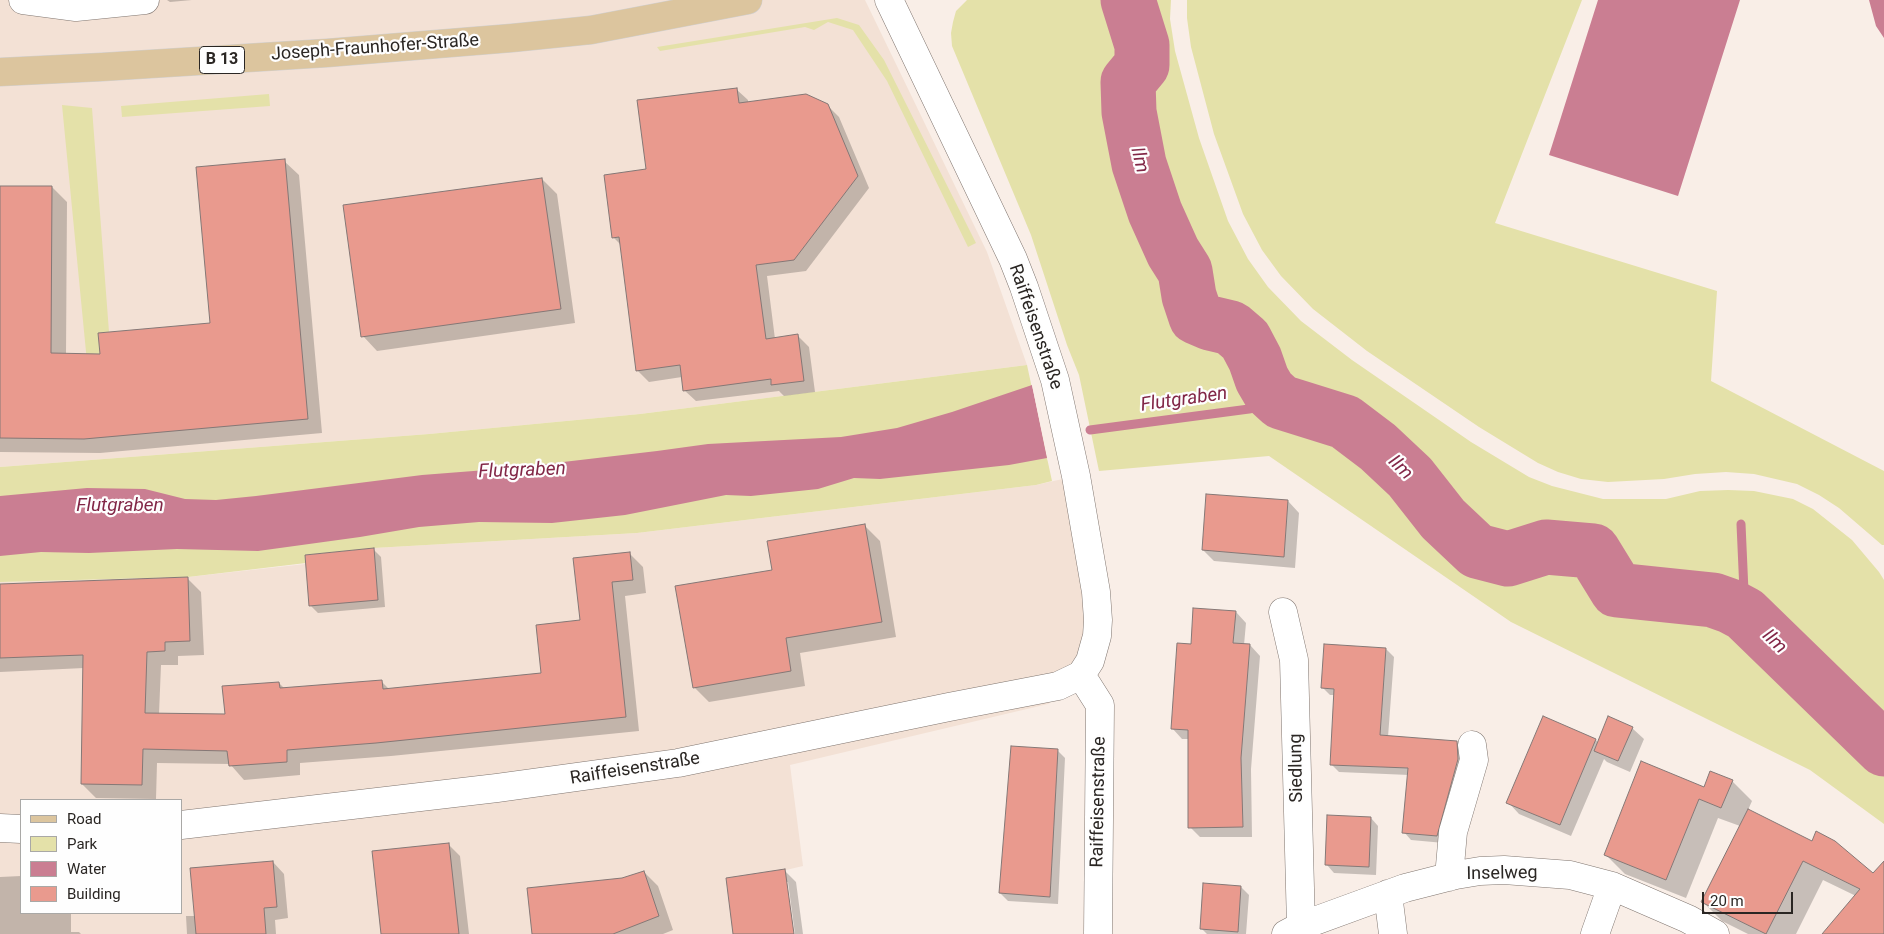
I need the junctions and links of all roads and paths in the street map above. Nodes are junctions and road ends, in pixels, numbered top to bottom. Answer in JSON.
{"nodes":[{"id":1,"x":23,"y":0,"type":"edge"},
{"id":2,"x":145,"y":0,"type":"edge"},
{"id":3,"x":748,"y":0,"type":"edge"},
{"id":4,"x":889,"y":0,"type":"edge"},
{"id":5,"x":0,"y":72,"type":"edge"},
{"id":6,"x":1283,"y":612,"type":"dead end"},
{"id":7,"x":1081,"y":675,"type":"junction"},
{"id":8,"x":1472,"y":744,"type":"dead end"},
{"id":9,"x":182,"y":825,"type":"edge"},
{"id":10,"x":0,"y":828,"type":"edge"},
{"id":11,"x":20,"y":829,"type":"edge"},
{"id":12,"x":1449,"y":877,"type":"junction"},
{"id":13,"x":1612,"y":886,"type":"junction"},
{"id":14,"x":1388,"y":894,"type":"junction"},
{"id":15,"x":1293,"y":930,"type":"edge"},
{"id":16,"x":1098,"y":934,"type":"edge"},
{"id":17,"x":1393,"y":934,"type":"edge"},
{"id":18,"x":1595,"y":934,"type":"edge"},
{"id":19,"x":1715,"y":934,"type":"edge"}],
"edges":[{"from":1,"to":2,"type":"street"},
{"from":3,"to":5,"type":"main road","name":"Joseph-Fraunhofer-Straße","number":"B 13"},
{"from":4,"to":7,"type":"street","name":"Raiffeisenstraße"},
{"from":6,"to":15,"type":"street","name":"Siedlung"},
{"from":7,"to":9,"type":"street","name":"Raiffeisenstraße"},
{"from":7,"to":16,"type":"street","name":"Raiffeisenstraße"},
{"from":8,"to":12,"type":"street"},
{"from":10,"to":11,"type":"street"},
{"from":12,"to":13,"type":"street","name":"Inselweg"},
{"from":12,"to":14,"type":"street","name":"Inselweg"},
{"from":13,"to":18,"type":"street"},
{"from":13,"to":19,"type":"street","name":"Inselweg"},
{"from":14,"to":15,"type":"street","name":"Inselweg"},
{"from":14,"to":17,"type":"street"}]}
